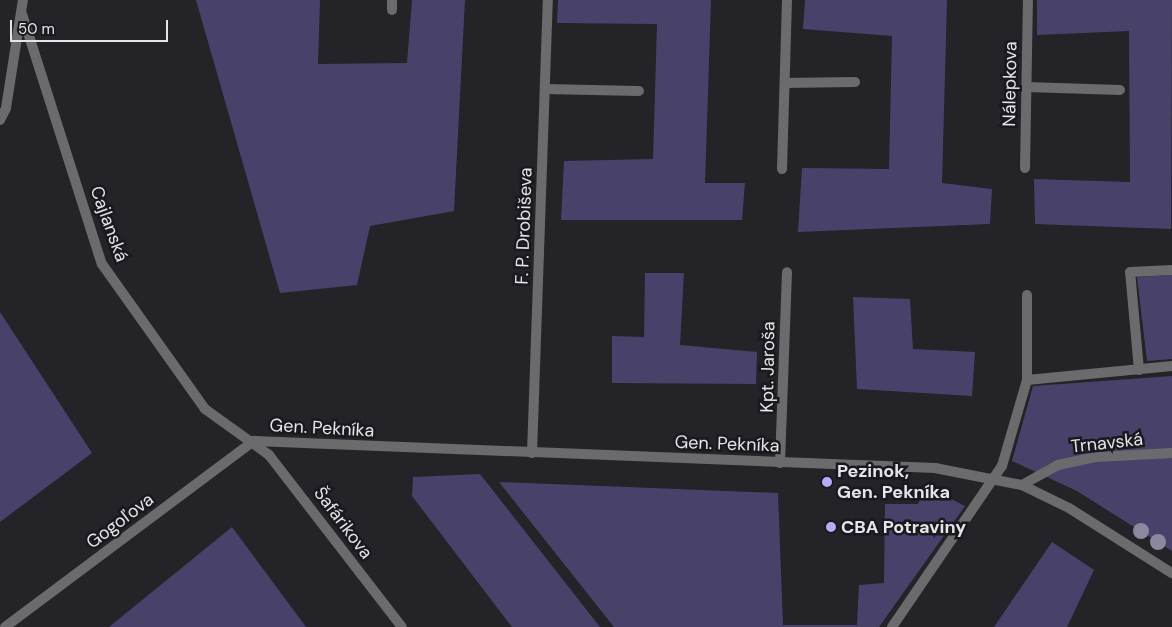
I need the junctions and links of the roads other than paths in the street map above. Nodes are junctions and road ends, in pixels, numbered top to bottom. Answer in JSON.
{"nodes":[{"id":1,"x":24,"y":0,"type":"edge"},
{"id":2,"x":548,"y":0,"type":"edge"},
{"id":3,"x":787,"y":0,"type":"edge"},
{"id":4,"x":1028,"y":0,"type":"edge"},
{"id":5,"x":22,"y":14,"type":"junction"},
{"id":6,"x":855,"y":82,"type":"dead end"},
{"id":7,"x":785,"y":83,"type":"junction"},
{"id":8,"x":1026,"y":87,"type":"junction"},
{"id":9,"x":545,"y":89,"type":"junction"},
{"id":10,"x":1120,"y":90,"type":"dead end"},
{"id":11,"x":639,"y":92,"type":"dead end"},
{"id":12,"x":0,"y":120,"type":"edge"},
{"id":13,"x":1025,"y":168,"type":"dead end"},
{"id":14,"x":782,"y":169,"type":"dead end"},
{"id":15,"x":1172,"y":270,"type":"edge"},
{"id":16,"x":787,"y":272,"type":"dead end"},
{"id":17,"x":1028,"y":296,"type":"dead end"},
{"id":18,"x":1172,"y":366,"type":"edge"},
{"id":19,"x":1139,"y":370,"type":"junction"},
{"id":20,"x":1026,"y":380,"type":"junction"},
{"id":21,"x":254,"y":441,"type":"junction"},
{"id":22,"x":532,"y":453,"type":"junction"},
{"id":23,"x":1172,"y":453,"type":"edge"},
{"id":24,"x":780,"y":463,"type":"junction"},
{"id":25,"x":997,"y":477,"type":"junction"},
{"id":26,"x":1022,"y":485,"type":"junction"},
{"id":27,"x":1172,"y":573,"type":"edge"},
{"id":28,"x":5,"y":627,"type":"edge"},
{"id":29,"x":402,"y":627,"type":"edge"},
{"id":30,"x":892,"y":627,"type":"edge"}],
"edges":[{"from":1,"to":5,"type":"street","name":"Cajlanská"},
{"from":2,"to":9,"type":"street","name":"F. P. Drobiševa"},
{"from":3,"to":7,"type":"street"},
{"from":4,"to":8,"type":"street","name":"Nálepkova"},
{"from":5,"to":12,"type":"street"},
{"from":5,"to":21,"type":"street","name":"Cajlanská"},
{"from":6,"to":7,"type":"street"},
{"from":7,"to":14,"type":"street"},
{"from":8,"to":10,"type":"street"},
{"from":8,"to":13,"type":"street","name":"Nálepkova"},
{"from":9,"to":11,"type":"street"},
{"from":9,"to":22,"type":"street","name":"F. P. Drobiševa"},
{"from":15,"to":19,"type":"street"},
{"from":16,"to":24,"type":"street","name":"Kpt. Jaroša"},
{"from":17,"to":20,"type":"street"},
{"from":18,"to":19,"type":"street"},
{"from":19,"to":20,"type":"street"},
{"from":20,"to":25,"type":"street"},
{"from":21,"to":22,"type":"street","name":"Gen. Pekníka"},
{"from":21,"to":28,"type":"street","name":"Gogoľova"},
{"from":21,"to":29,"type":"street","name":"Šafárikova"},
{"from":22,"to":24,"type":"street","name":"Gen. Pekníka"},
{"from":23,"to":26,"type":"street","name":"Trnavská"},
{"from":24,"to":25,"type":"street","name":"Gen. Pekníka"},
{"from":25,"to":26,"type":"street","name":"Gen. Pekníka"},
{"from":25,"to":30,"type":"street"},
{"from":26,"to":27,"type":"street","name":"Gen. Pekníka"}]}
